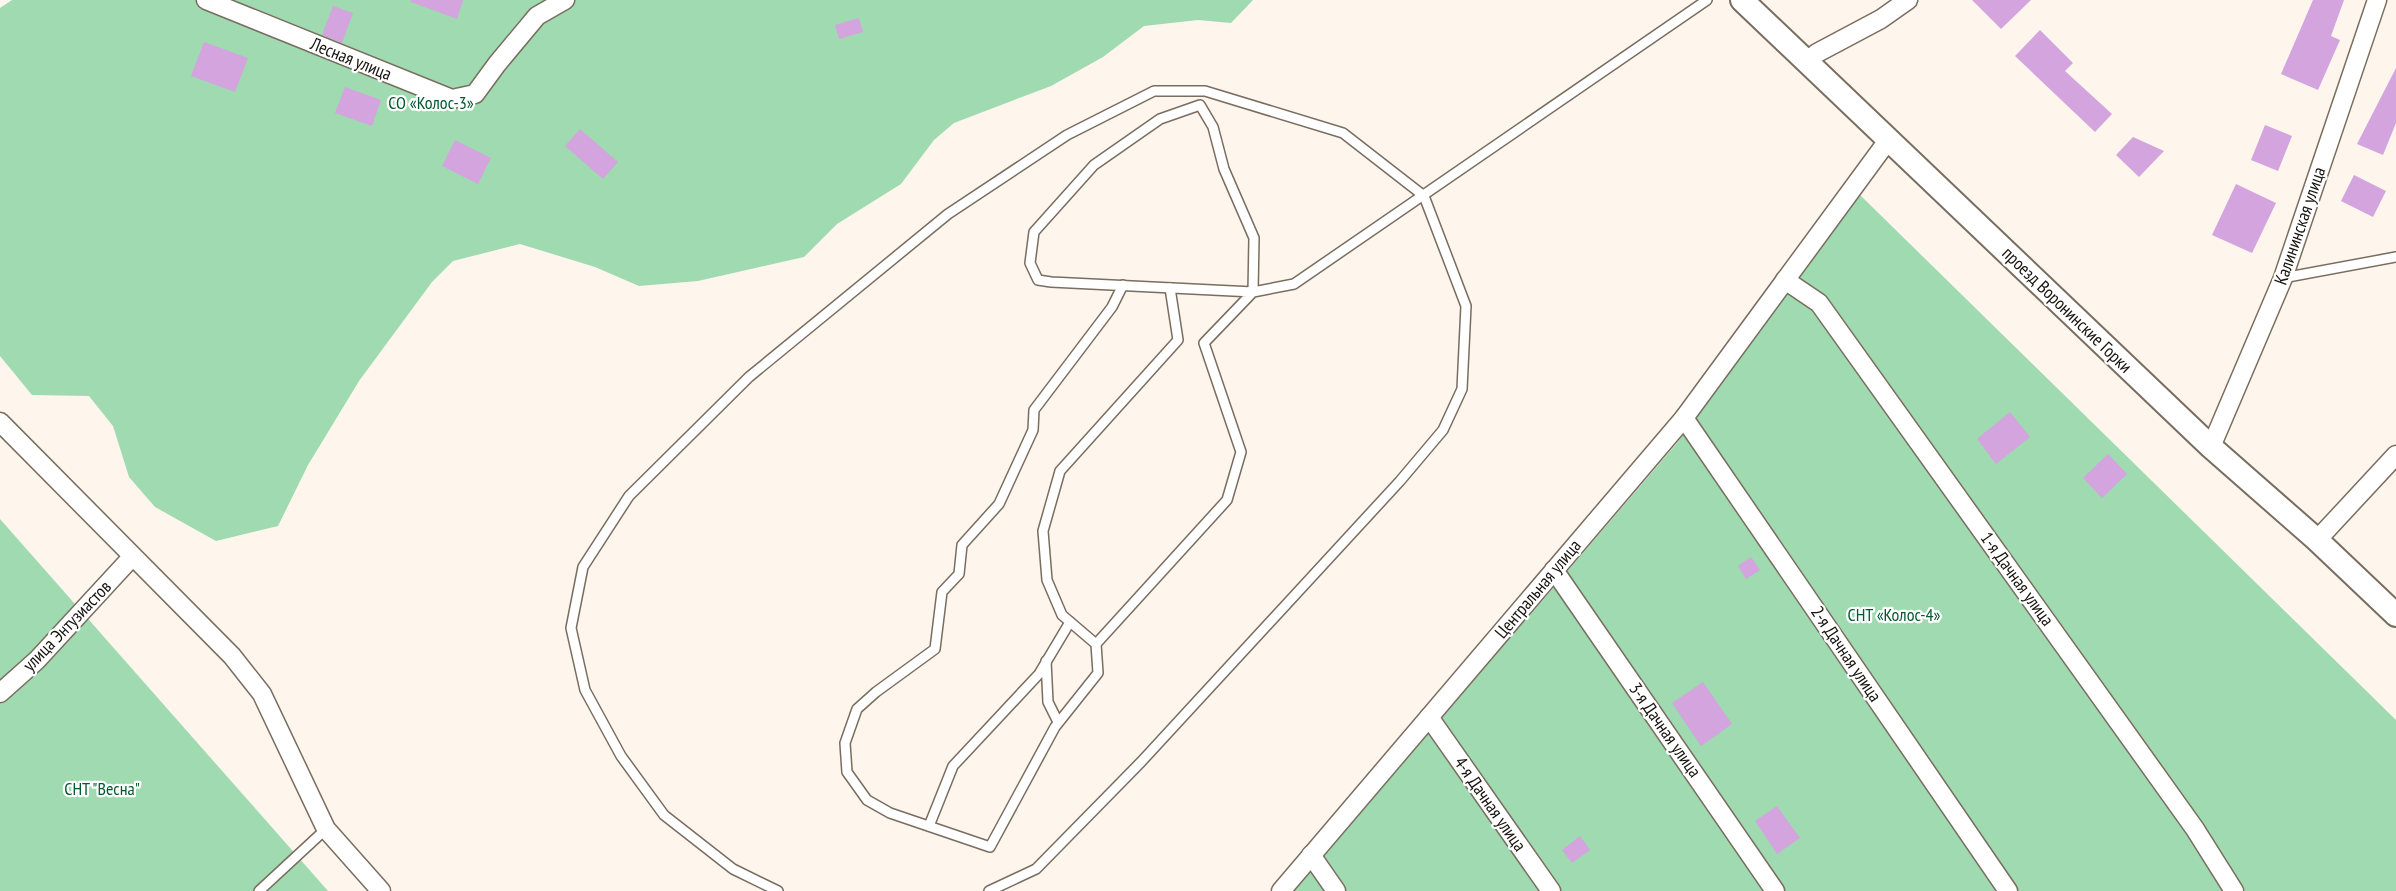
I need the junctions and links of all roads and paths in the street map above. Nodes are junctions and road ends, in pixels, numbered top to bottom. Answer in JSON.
{"nodes":[{"id":1,"x":206,"y":0,"type":"edge"},
{"id":2,"x":565,"y":0,"type":"edge"},
{"id":3,"x":1707,"y":0,"type":"edge"},
{"id":4,"x":1742,"y":0,"type":"edge"},
{"id":5,"x":1908,"y":0,"type":"edge"},
{"id":6,"x":2377,"y":0,"type":"edge"},
{"id":7,"x":1807,"y":61,"type":"junction"},
{"id":8,"x":1205,"y":91,"type":"junction"},
{"id":9,"x":1200,"y":105,"type":"junction"},
{"id":10,"x":1889,"y":139,"type":"junction"},
{"id":11,"x":1425,"y":196,"type":"junction"},
{"id":12,"x":2396,"y":257,"type":"edge"},
{"id":13,"x":2283,"y":278,"type":"junction"},
{"id":14,"x":1785,"y":280,"type":"junction"},
{"id":15,"x":1123,"y":285,"type":"junction"},
{"id":16,"x":1170,"y":288,"type":"junction"},
{"id":17,"x":1253,"y":292,"type":"junction"},
{"id":18,"x":1684,"y":418,"type":"junction"},
{"id":19,"x":0,"y":422,"type":"edge"},
{"id":20,"x":2211,"y":447,"type":"junction"},
{"id":21,"x":2396,"y":455,"type":"edge"},
{"id":22,"x":2317,"y":540,"type":"junction"},
{"id":23,"x":132,"y":557,"type":"junction"},
{"id":24,"x":1554,"y":570,"type":"junction"},
{"id":25,"x":2396,"y":615,"type":"edge"},
{"id":26,"x":1070,"y":622,"type":"junction"},
{"id":27,"x":1096,"y":644,"type":"junction"},
{"id":28,"x":1046,"y":661,"type":"junction"},
{"id":29,"x":0,"y":693,"type":"edge"},
{"id":30,"x":1429,"y":717,"type":"junction"},
{"id":31,"x":1058,"y":722,"type":"junction"},
{"id":32,"x":929,"y":826,"type":"junction"},
{"id":33,"x":326,"y":829,"type":"junction"},
{"id":34,"x":1311,"y":855,"type":"junction"},
{"id":35,"x":259,"y":891,"type":"edge"},
{"id":36,"x":381,"y":891,"type":"edge"},
{"id":37,"x":778,"y":891,"type":"edge"},
{"id":38,"x":989,"y":891,"type":"edge"},
{"id":39,"x":1281,"y":891,"type":"edge"},
{"id":40,"x":1336,"y":891,"type":"edge"},
{"id":41,"x":1551,"y":891,"type":"edge"},
{"id":42,"x":1775,"y":891,"type":"edge"},
{"id":43,"x":2008,"y":891,"type":"edge"},
{"id":44,"x":2234,"y":891,"type":"edge"}],
"edges":[{"from":1,"to":2,"type":"street","name":"Лесная улица"},
{"from":3,"to":11,"type":"lane"},
{"from":4,"to":7,"type":"street","name":"проезд Воронинские Горки"},
{"from":5,"to":7,"type":"street"},
{"from":6,"to":13,"type":"street","name":"Калининская улица"},
{"from":7,"to":10,"type":"street","name":"проезд Воронинские Горки"},
{"from":8,"to":9,"type":"lane"},
{"from":8,"to":11,"type":"lane"},
{"from":8,"to":37,"type":"lane"},
{"from":9,"to":15,"type":"lane"},
{"from":9,"to":17,"type":"lane"},
{"from":10,"to":14,"type":"street","name":"Центральная улица"},
{"from":10,"to":20,"type":"street","name":"проезд Воронинские Горки"},
{"from":11,"to":17,"type":"lane"},
{"from":11,"to":38,"type":"lane"},
{"from":12,"to":13,"type":"lane"},
{"from":13,"to":20,"type":"street","name":"Калининская улица"},
{"from":14,"to":18,"type":"street","name":"Центральная улица"},
{"from":14,"to":44,"type":"street","name":"1-я Дачная улица"},
{"from":15,"to":16,"type":"lane"},
{"from":15,"to":32,"type":"lane"},
{"from":16,"to":17,"type":"lane"},
{"from":16,"to":26,"type":"lane"},
{"from":17,"to":27,"type":"lane"},
{"from":18,"to":24,"type":"street","name":"Центральная улица"},
{"from":18,"to":43,"type":"street","name":"2-я Дачная улица"},
{"from":19,"to":23,"type":"street"},
{"from":20,"to":22,"type":"street","name":"проезд Воронинские Горки"},
{"from":21,"to":22,"type":"street"},
{"from":22,"to":25,"type":"street","name":"проезд Воронинские Горки"},
{"from":23,"to":29,"type":"street","name":"улица Энтузиастов"},
{"from":23,"to":33,"type":"street"},
{"from":24,"to":30,"type":"street","name":"Центральная улица"},
{"from":24,"to":42,"type":"street","name":"3-я Дачная улица"},
{"from":26,"to":27,"type":"lane"},
{"from":26,"to":28,"type":"lane"},
{"from":27,"to":31,"type":"lane"},
{"from":28,"to":31,"type":"lane"},
{"from":28,"to":32,"type":"lane"},
{"from":30,"to":34,"type":"street","name":"Центральная улица"},
{"from":30,"to":41,"type":"street","name":"4-я Дачная улица"},
{"from":31,"to":32,"type":"lane"},
{"from":33,"to":35,"type":"lane"},
{"from":33,"to":36,"type":"street"},
{"from":34,"to":39,"type":"street","name":"Центральная улица"},
{"from":34,"to":40,"type":"street"}]}
